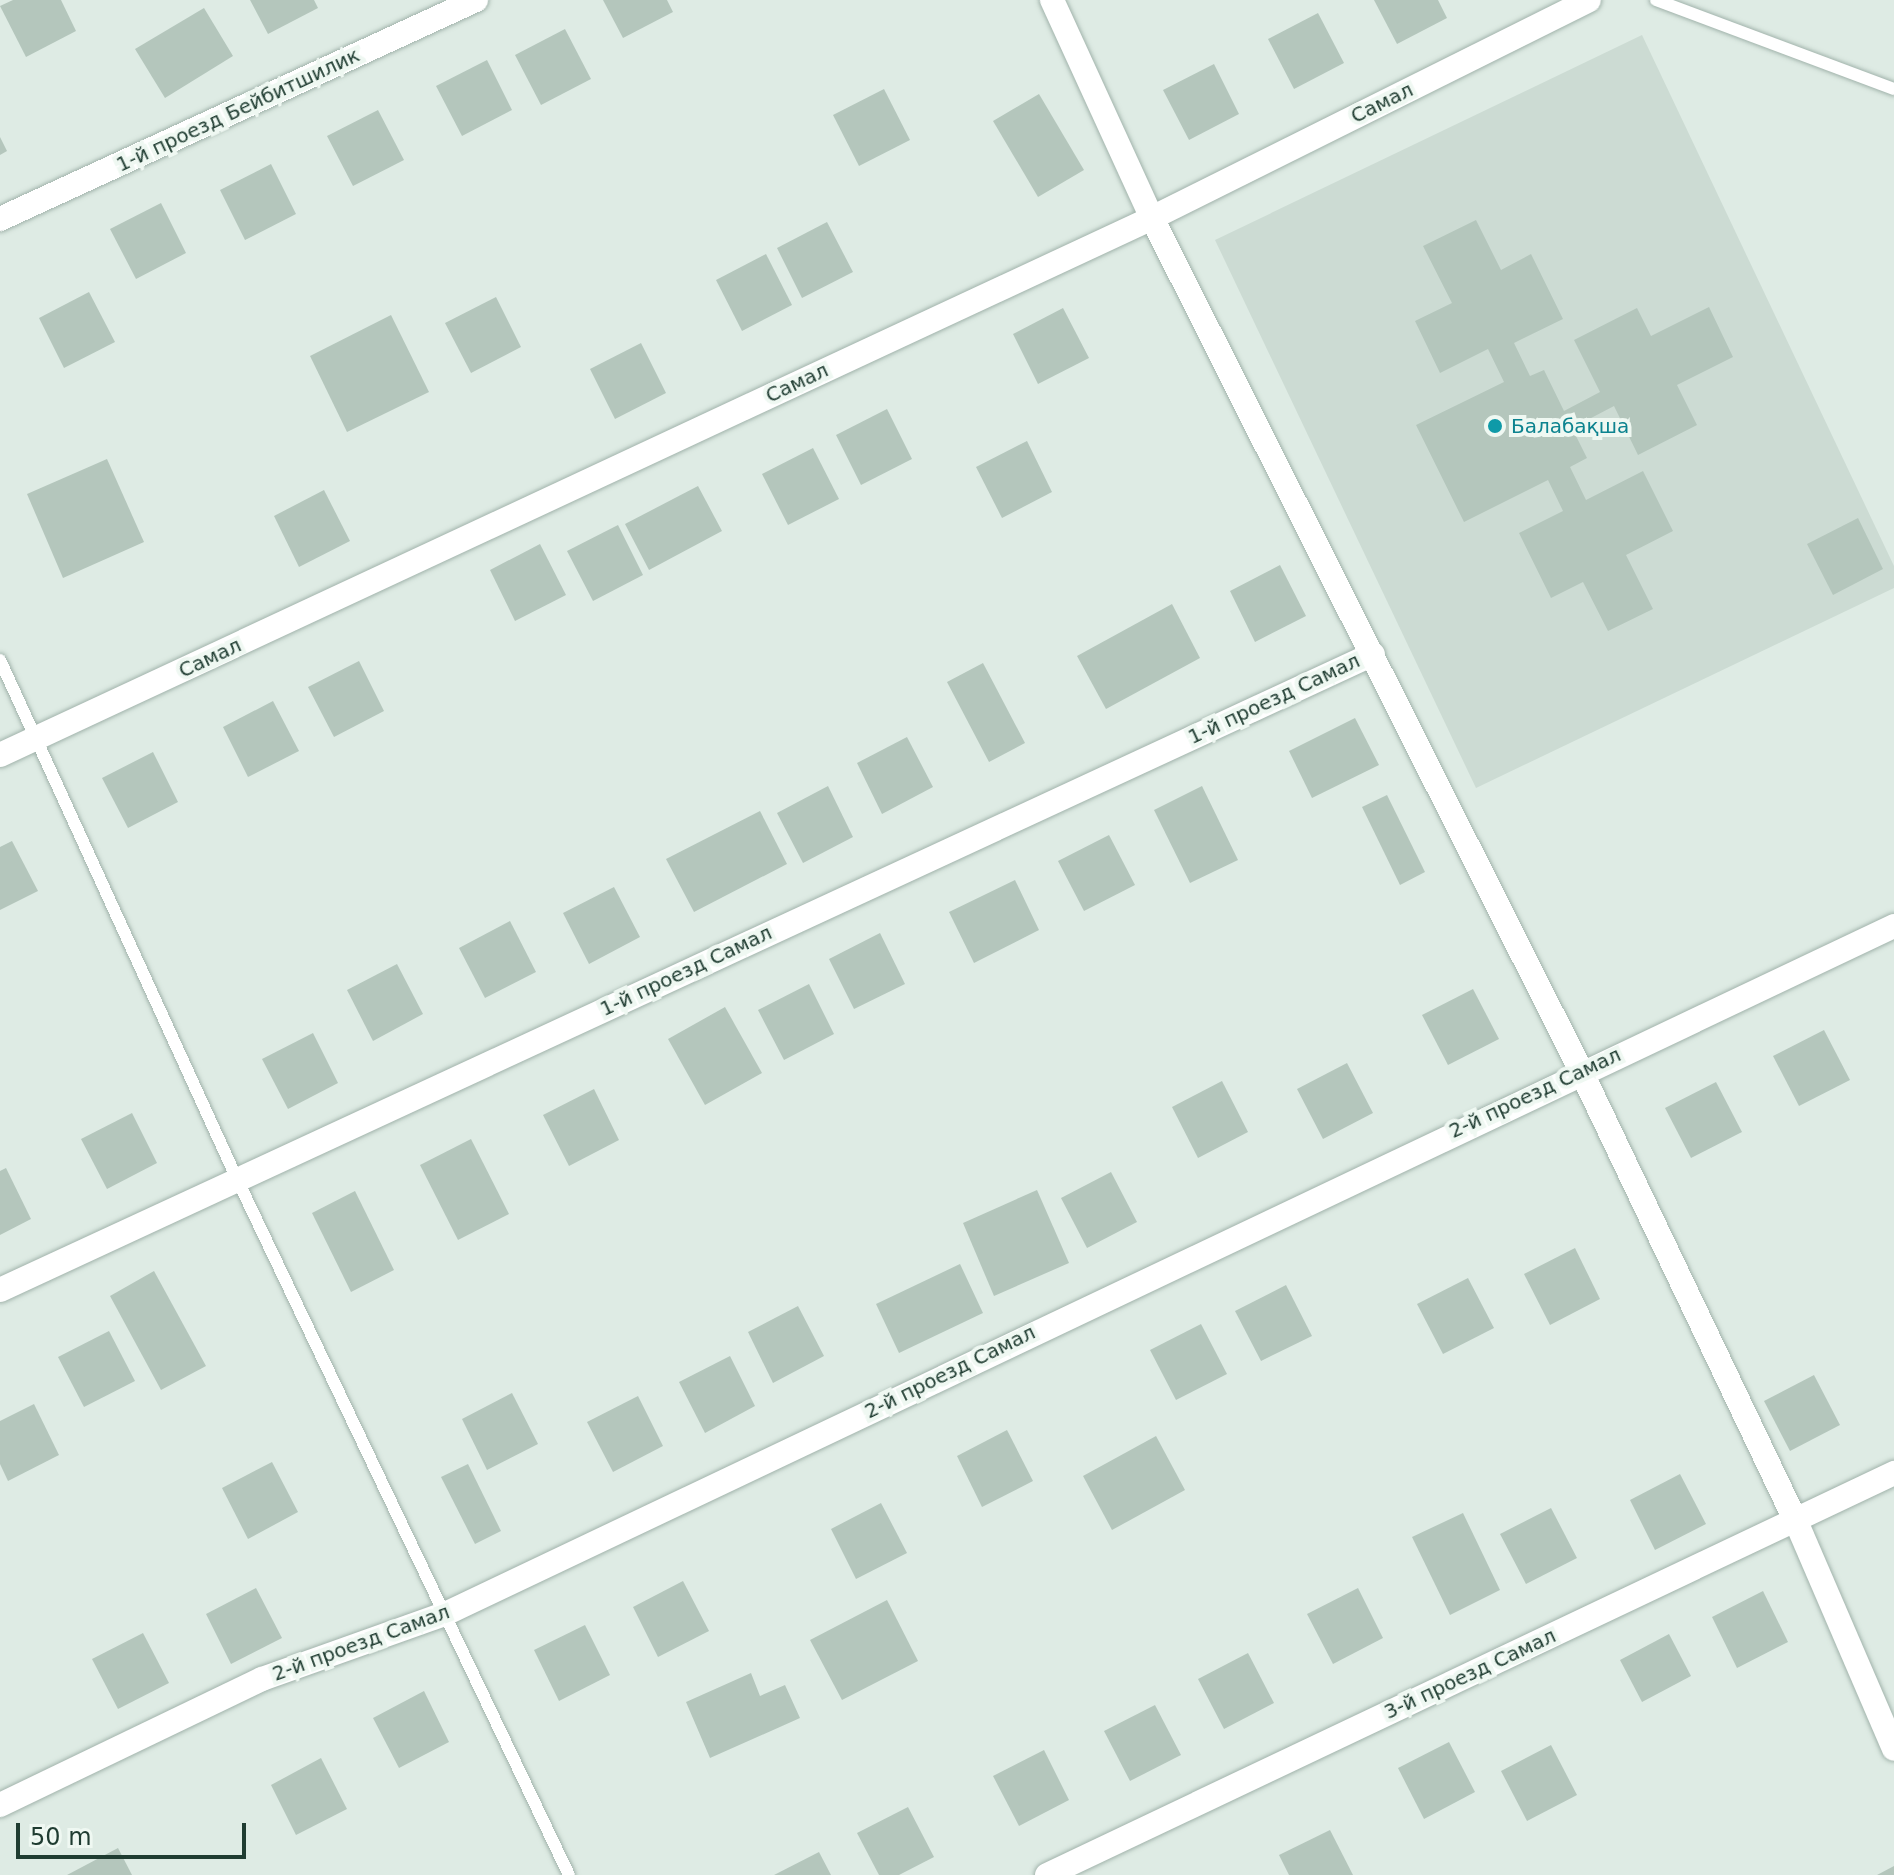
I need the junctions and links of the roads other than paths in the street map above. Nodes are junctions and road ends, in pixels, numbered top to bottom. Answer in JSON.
{"nodes":[{"id":1,"x":476,"y":0,"type":"edge"},
{"id":2,"x":1052,"y":0,"type":"edge"},
{"id":3,"x":1589,"y":0,"type":"edge"},
{"id":4,"x":1656,"y":0,"type":"edge"},
{"id":5,"x":1894,"y":89,"type":"edge"},
{"id":6,"x":1152,"y":218,"type":"junction"},
{"id":7,"x":0,"y":219,"type":"edge"},
{"id":8,"x":1373,"y":654,"type":"junction"},
{"id":9,"x":0,"y":660,"type":"edge"},
{"id":10,"x":38,"y":738,"type":"junction"},
{"id":11,"x":0,"y":755,"type":"edge"},
{"id":12,"x":1894,"y":926,"type":"edge"},
{"id":13,"x":1581,"y":1071,"type":"junction"},
{"id":14,"x":237,"y":1179,"type":"junction"},
{"id":15,"x":0,"y":1290,"type":"edge"},
{"id":16,"x":1894,"y":1473,"type":"edge"},
{"id":17,"x":1795,"y":1519,"type":"junction"},
{"id":18,"x":445,"y":1614,"type":"junction"},
{"id":19,"x":1894,"y":1749,"type":"edge"},
{"id":20,"x":0,"y":1805,"type":"edge"},
{"id":21,"x":569,"y":1875,"type":"edge"},
{"id":22,"x":1047,"y":1875,"type":"edge"}],
"edges":[{"from":1,"to":7,"type":"street","name":"1-й проезд Бейбитшилик"},
{"from":2,"to":6,"type":"street"},
{"from":3,"to":6,"type":"street","name":"Самал"},
{"from":4,"to":5,"type":"lane"},
{"from":6,"to":8,"type":"street"},
{"from":6,"to":10,"type":"street","name":"Самал"},
{"from":8,"to":13,"type":"street"},
{"from":8,"to":14,"type":"street","name":"1-й проезд Самал"},
{"from":9,"to":10,"type":"lane"},
{"from":10,"to":11,"type":"street","name":"Самал"},
{"from":10,"to":14,"type":"lane"},
{"from":12,"to":13,"type":"street","name":"2-й проезд Самал"},
{"from":13,"to":17,"type":"street"},
{"from":13,"to":18,"type":"street","name":"2-й проезд Самал"},
{"from":14,"to":15,"type":"street","name":"1-й проезд Самал"},
{"from":14,"to":18,"type":"lane"},
{"from":16,"to":17,"type":"street","name":"3-й проезд Самал"},
{"from":17,"to":19,"type":"street"},
{"from":17,"to":22,"type":"street","name":"3-й проезд Самал"},
{"from":18,"to":20,"type":"street","name":"2-й проезд Самал"},
{"from":18,"to":21,"type":"lane"}]}
